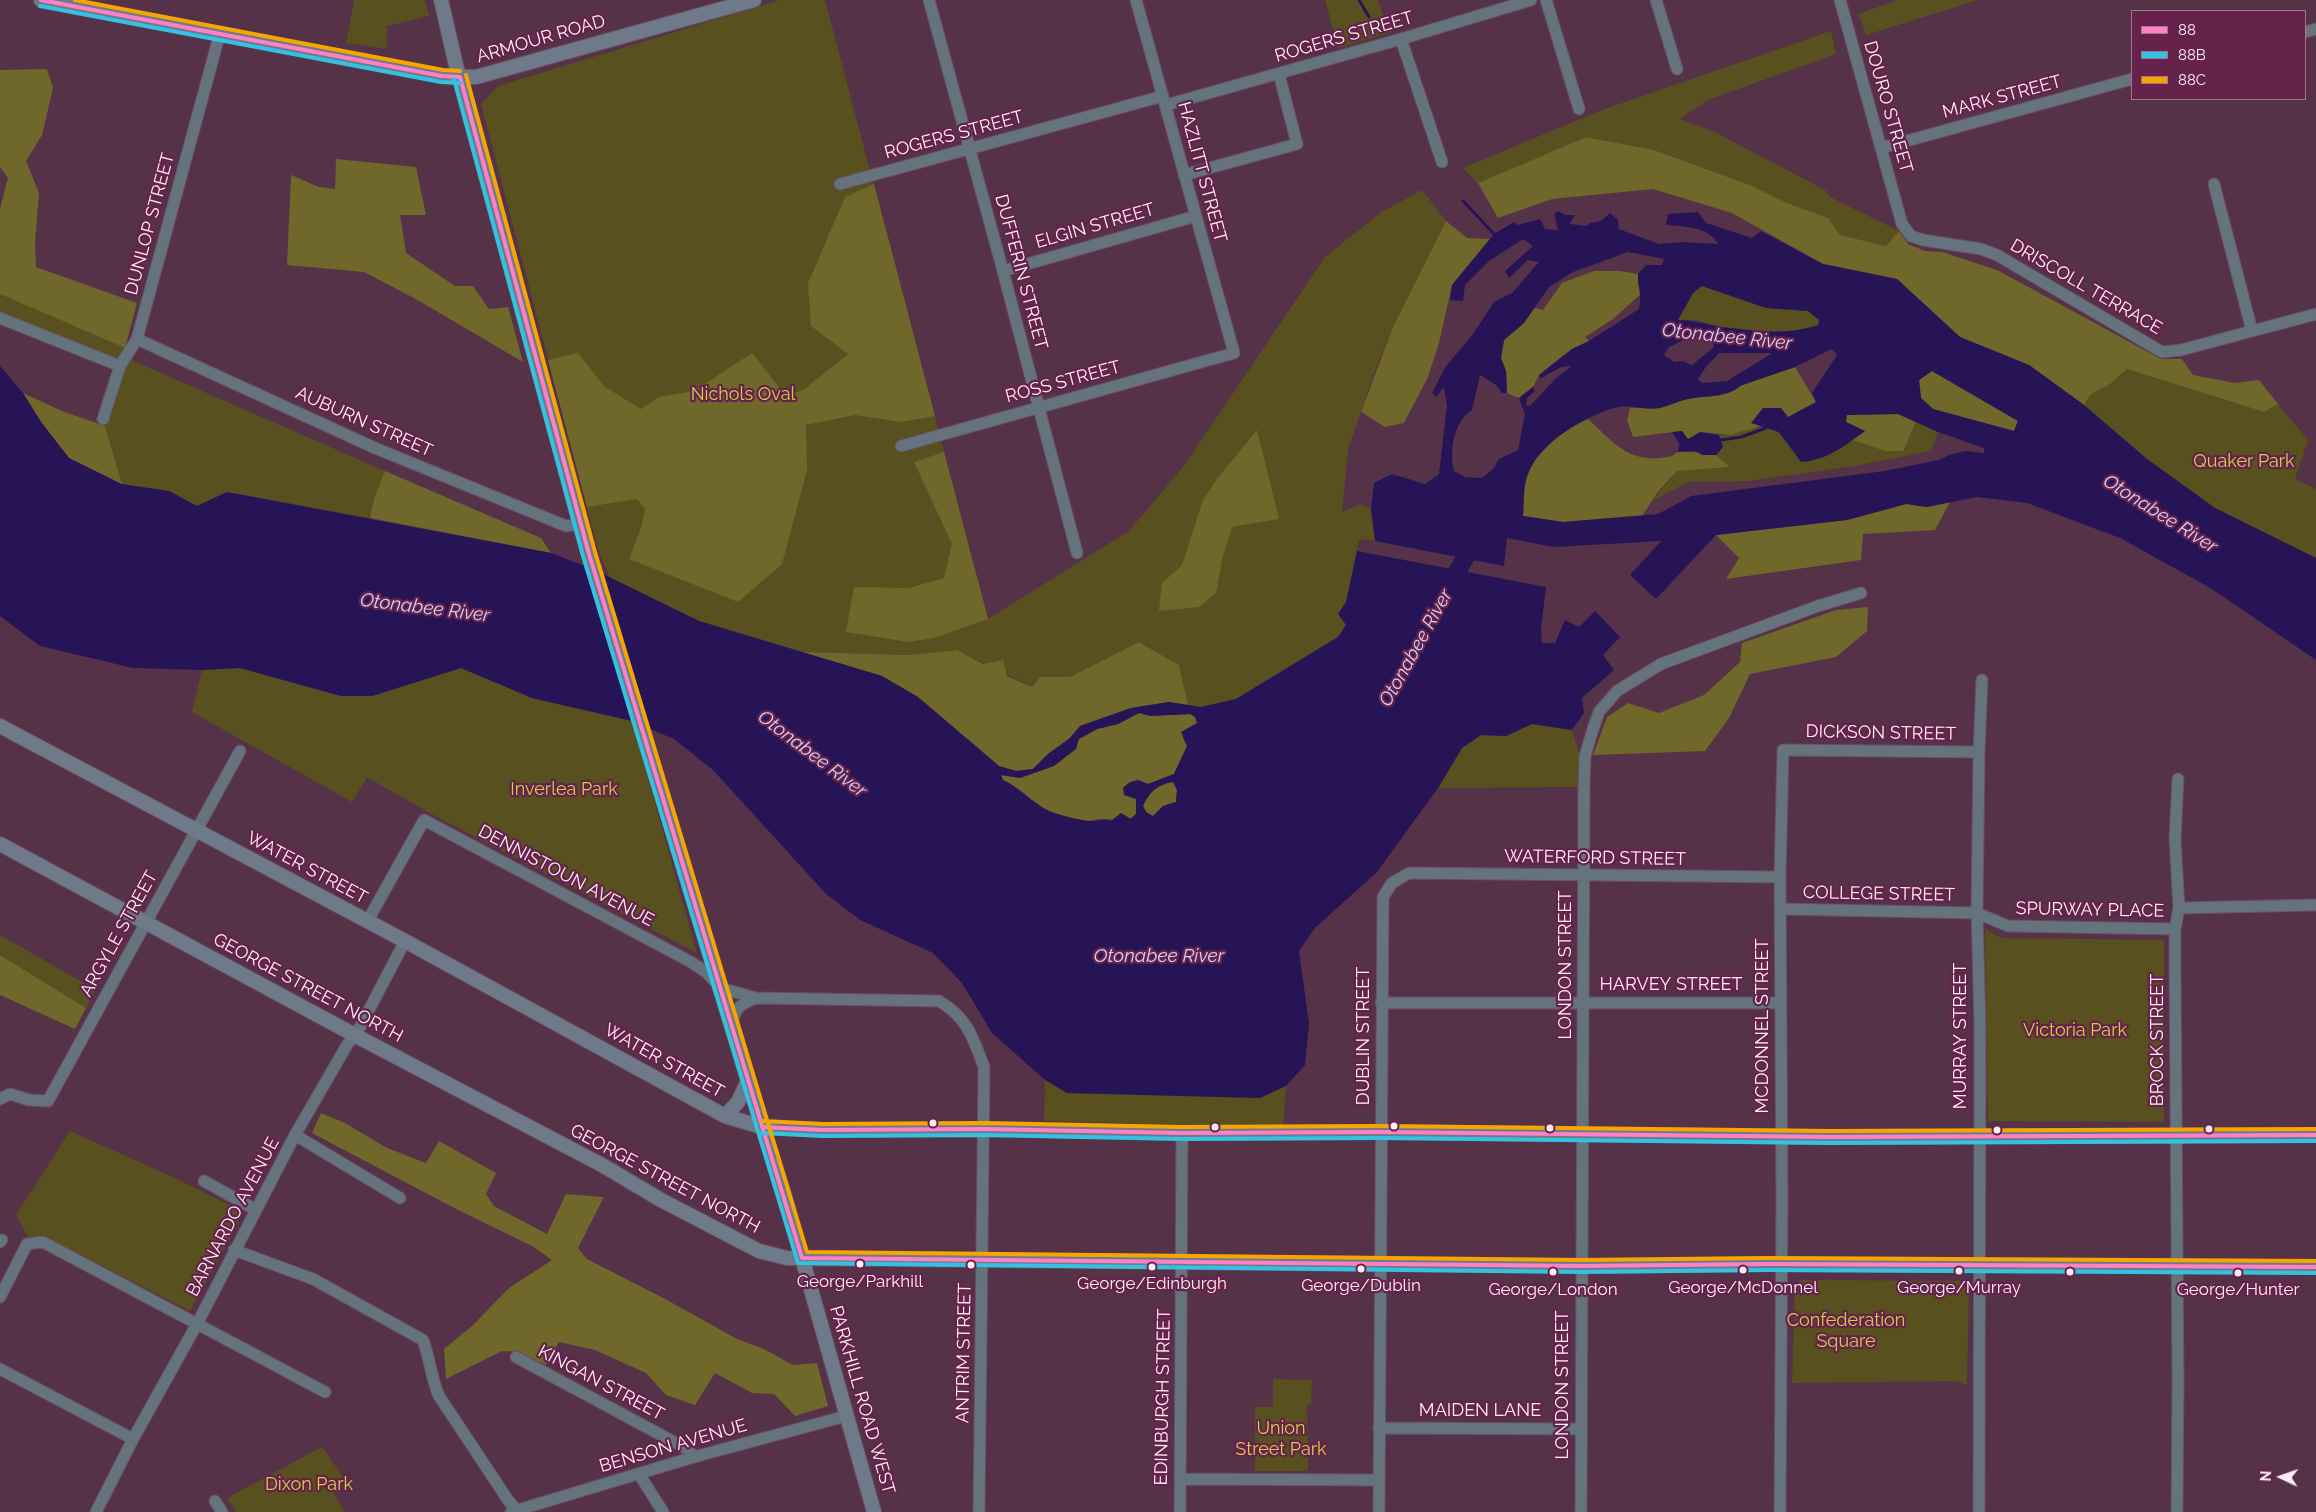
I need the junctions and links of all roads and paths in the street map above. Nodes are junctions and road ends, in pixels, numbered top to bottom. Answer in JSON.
{"nodes":[{"id":1,"x":41,"y":0,"type":"edge"},
{"id":2,"x":441,"y":0,"type":"edge"},
{"id":3,"x":929,"y":0,"type":"edge"},
{"id":4,"x":1136,"y":0,"type":"edge"},
{"id":5,"x":1531,"y":0,"type":"edge"},
{"id":6,"x":1546,"y":0,"type":"edge"},
{"id":7,"x":1656,"y":0,"type":"edge"},
{"id":8,"x":1840,"y":0,"type":"edge"},
{"id":9,"x":749,"y":1,"type":"edge"},
{"id":10,"x":220,"y":33,"type":"junction"},
{"id":11,"x":1401,"y":39,"type":"junction"},
{"id":12,"x":1677,"y":69,"type":"dead end"},
{"id":13,"x":1279,"y":74,"type":"junction"},
{"id":14,"x":460,"y":77,"type":"junction"},
{"id":15,"x":2131,"y":79,"type":"edge"},
{"id":16,"x":1164,"y":100,"type":"junction"},
{"id":17,"x":1579,"y":109,"type":"dead end"},
{"id":18,"x":1882,"y":148,"type":"junction"},
{"id":19,"x":970,"y":150,"type":"junction"},
{"id":20,"x":1442,"y":162,"type":"dead end"},
{"id":21,"x":1184,"y":174,"type":"junction"},
{"id":22,"x":840,"y":184,"type":"dead end"},
{"id":23,"x":2214,"y":184,"type":"dead end"},
{"id":24,"x":1196,"y":216,"type":"junction"},
{"id":25,"x":1902,"y":224,"type":"joint"},
{"id":26,"x":1003,"y":270,"type":"junction"},
{"id":27,"x":2316,"y":314,"type":"edge"},
{"id":28,"x":0,"y":318,"type":"edge"},
{"id":29,"x":2252,"y":330,"type":"junction"},
{"id":30,"x":137,"y":340,"type":"junction"},
{"id":31,"x":1234,"y":353,"type":"joint"},
{"id":32,"x":120,"y":366,"type":"junction"},
{"id":33,"x":1038,"y":406,"type":"junction"},
{"id":34,"x":102,"y":419,"type":"dead end"},
{"id":35,"x":901,"y":446,"type":"dead end"},
{"id":36,"x":580,"y":524,"type":"junction"},
{"id":37,"x":1077,"y":553,"type":"dead end"},
{"id":38,"x":1861,"y":593,"type":"dead end"},
{"id":39,"x":1982,"y":680,"type":"dead end"},
{"id":40,"x":0,"y":726,"type":"edge"},
{"id":41,"x":1783,"y":750,"type":"joint"},
{"id":42,"x":240,"y":751,"type":"dead end"},
{"id":43,"x":1979,"y":752,"type":"junction"},
{"id":44,"x":2178,"y":779,"type":"dead end"},
{"id":45,"x":196,"y":830,"type":"junction"},
{"id":46,"x":0,"y":844,"type":"edge"},
{"id":47,"x":1409,"y":873,"type":"joint"},
{"id":48,"x":1584,"y":876,"type":"junction"},
{"id":49,"x":1780,"y":877,"type":"junction"},
{"id":50,"x":2316,"y":905,"type":"edge"},
{"id":51,"x":2180,"y":908,"type":"junction"},
{"id":52,"x":1780,"y":910,"type":"junction"},
{"id":53,"x":1977,"y":913,"type":"junction"},
{"id":54,"x":145,"y":921,"type":"junction"},
{"id":55,"x":367,"y":922,"type":"junction"},
{"id":56,"x":2175,"y":929,"type":"junction"},
{"id":57,"x":405,"y":941,"type":"junction"},
{"id":58,"x":708,"y":946,"type":"junction"},
{"id":59,"x":691,"y":962,"type":"junction"},
{"id":60,"x":721,"y":988,"type":"junction"},
{"id":61,"x":756,"y":998,"type":"junction"},
{"id":62,"x":1584,"y":1002,"type":"junction"},
{"id":63,"x":1381,"y":1003,"type":"junction"},
{"id":64,"x":1780,"y":1003,"type":"junction"},
{"id":65,"x":732,"y":1025,"type":"junction"},
{"id":66,"x":355,"y":1035,"type":"junction"},
{"id":67,"x":748,"y":1081,"type":"junction"},
{"id":68,"x":3,"y":1093,"type":"edge"},
{"id":69,"x":724,"y":1116,"type":"junction"},
{"id":70,"x":762,"y":1127,"type":"junction"},
{"id":71,"x":984,"y":1130,"type":"junction"},
{"id":72,"x":1381,"y":1132,"type":"junction"},
{"id":73,"x":1182,"y":1133,"type":"junction"},
{"id":74,"x":1582,"y":1134,"type":"junction"},
{"id":75,"x":295,"y":1135,"type":"junction"},
{"id":76,"x":1781,"y":1135,"type":"junction"},
{"id":77,"x":2316,"y":1135,"type":"edge"},
{"id":78,"x":1980,"y":1136,"type":"junction"},
{"id":79,"x":2176,"y":1136,"type":"junction"},
{"id":80,"x":204,"y":1182,"type":"dead end"},
{"id":81,"x":400,"y":1198,"type":"dead end"},
{"id":82,"x":256,"y":1210,"type":"junction"},
{"id":83,"x":234,"y":1250,"type":"junction"},
{"id":84,"x":802,"y":1258,"type":"junction"},
{"id":85,"x":982,"y":1261,"type":"junction"},
{"id":86,"x":1182,"y":1262,"type":"junction"},
{"id":87,"x":1380,"y":1263,"type":"junction"},
{"id":88,"x":1781,"y":1264,"type":"junction"},
{"id":89,"x":1581,"y":1266,"type":"junction"},
{"id":90,"x":1979,"y":1266,"type":"junction"},
{"id":91,"x":2176,"y":1266,"type":"junction"},
{"id":92,"x":2316,"y":1266,"type":"edge"},
{"id":93,"x":0,"y":1297,"type":"edge"},
{"id":94,"x":197,"y":1324,"type":"junction"},
{"id":95,"x":516,"y":1357,"type":"dead end"},
{"id":96,"x":0,"y":1369,"type":"edge"},
{"id":97,"x":325,"y":1392,"type":"dead end"},
{"id":98,"x":846,"y":1416,"type":"junction"},
{"id":99,"x":1380,"y":1428,"type":"junction"},
{"id":100,"x":1581,"y":1429,"type":"junction"},
{"id":101,"x":133,"y":1439,"type":"junction"},
{"id":102,"x":694,"y":1457,"type":"junction"},
{"id":103,"x":639,"y":1474,"type":"junction"},
{"id":104,"x":1180,"y":1480,"type":"junction"},
{"id":105,"x":1379,"y":1480,"type":"junction"},
{"id":106,"x":215,"y":1500,"type":"dead end"},
{"id":107,"x":515,"y":1511,"type":"edge"},
{"id":108,"x":96,"y":1512,"type":"edge"},
{"id":109,"x":222,"y":1512,"type":"edge"},
{"id":110,"x":663,"y":1512,"type":"edge"},
{"id":111,"x":874,"y":1512,"type":"edge"},
{"id":112,"x":979,"y":1512,"type":"edge"},
{"id":113,"x":1180,"y":1512,"type":"edge"},
{"id":114,"x":1379,"y":1512,"type":"edge"},
{"id":115,"x":1581,"y":1512,"type":"edge"},
{"id":116,"x":1780,"y":1512,"type":"edge"},
{"id":117,"x":1979,"y":1512,"type":"edge"},
{"id":118,"x":2177,"y":1512,"type":"edge"}],
"edges":[{"from":1,"to":10,"type":"main road","name":"ARMOUR ROAD"},
{"from":2,"to":14,"type":"main road","name":"PARKHILL ROAD WEST"},
{"from":3,"to":19,"type":"street","name":"DUFFERIN STREET"},
{"from":4,"to":16,"type":"street","name":"HAZLITT STREET"},
{"from":5,"to":11,"type":"street","name":"ROGERS STREET"},
{"from":6,"to":17,"type":"street"},
{"from":7,"to":12,"type":"street"},
{"from":8,"to":18,"type":"street","name":"DOURO STREET"},
{"from":9,"to":14,"type":"main road","name":"ARMOUR ROAD"},
{"from":10,"to":14,"type":"main road","name":"ARMOUR ROAD"},
{"from":10,"to":30,"type":"street","name":"DUNLOP STREET"},
{"from":11,"to":13,"type":"street","name":"ROGERS STREET"},
{"from":11,"to":20,"type":"street"},
{"from":13,"to":16,"type":"street","name":"ROGERS STREET"},
{"from":13,"to":21,"type":"street"},
{"from":14,"to":36,"type":"main road","name":"PARKHILL ROAD WEST"},
{"from":15,"to":18,"type":"street","name":"MARK STREET"},
{"from":16,"to":19,"type":"street","name":"ROGERS STREET"},
{"from":16,"to":21,"type":"street","name":"HAZLITT STREET"},
{"from":18,"to":25,"type":"street","name":"DOURO STREET"},
{"from":19,"to":22,"type":"street","name":"ROGERS STREET"},
{"from":19,"to":26,"type":"street","name":"DUFFERIN STREET"},
{"from":21,"to":24,"type":"street","name":"HAZLITT STREET"},
{"from":23,"to":29,"type":"street"},
{"from":24,"to":26,"type":"street","name":"ELGIN STREET"},
{"from":24,"to":31,"type":"street","name":"HAZLITT STREET"},
{"from":25,"to":29,"type":"street","name":"DRISCOLL TERRACE"},
{"from":26,"to":33,"type":"street","name":"DUFFERIN STREET"},
{"from":27,"to":29,"type":"street","name":"DRISCOLL TERRACE"},
{"from":28,"to":32,"type":"street"},
{"from":30,"to":32,"type":"street","name":"DUNLOP STREET"},
{"from":30,"to":36,"type":"street","name":"AUBURN STREET"},
{"from":31,"to":33,"type":"street","name":"ROSS STREET"},
{"from":32,"to":34,"type":"street","name":"DUNLOP STREET"},
{"from":33,"to":35,"type":"street","name":"ROSS STREET"},
{"from":33,"to":37,"type":"street","name":"DUFFERIN STREET"},
{"from":36,"to":58,"type":"main road","name":"PARKHILL ROAD WEST"},
{"from":38,"to":48,"type":"street","name":"LONDON STREET"},
{"from":39,"to":43,"type":"street","name":"MURRAY STREET"},
{"from":40,"to":45,"type":"main road","name":"WATER STREET"},
{"from":41,"to":43,"type":"street","name":"DICKSON STREET"},
{"from":41,"to":49,"type":"street","name":"MCDONNEL STREET"},
{"from":42,"to":45,"type":"street","name":"ARGYLE STREET"},
{"from":43,"to":53,"type":"street","name":"MURRAY STREET"},
{"from":44,"to":51,"type":"street","name":"BROCK STREET"},
{"from":45,"to":54,"type":"street","name":"ARGYLE STREET"},
{"from":45,"to":55,"type":"main road","name":"WATER STREET"},
{"from":46,"to":54,"type":"main road","name":"GEORGE STREET NORTH"},
{"from":47,"to":48,"type":"street","name":"WATERFORD STREET"},
{"from":47,"to":63,"type":"street","name":"DUBLIN STREET"},
{"from":48,"to":49,"type":"street","name":"WATERFORD STREET"},
{"from":48,"to":62,"type":"street","name":"LONDON STREET"},
{"from":49,"to":52,"type":"street","name":"MCDONNEL STREET"},
{"from":50,"to":51,"type":"street"},
{"from":51,"to":56,"type":"street","name":"BROCK STREET"},
{"from":52,"to":53,"type":"street","name":"COLLEGE STREET"},
{"from":52,"to":64,"type":"street","name":"MCDONNEL STREET"},
{"from":53,"to":56,"type":"street","name":"SPURWAY PLACE"},
{"from":53,"to":78,"type":"street","name":"MURRAY STREET"},
{"from":54,"to":66,"type":"main road","name":"GEORGE STREET NORTH"},
{"from":54,"to":68,"type":"street","name":"ARGYLE STREET"},
{"from":55,"to":57,"type":"main road","name":"WATER STREET"},
{"from":55,"to":59,"type":"street","name":"DENNISTOUN AVENUE"},
{"from":56,"to":79,"type":"street","name":"BROCK STREET"},
{"from":57,"to":66,"type":"street","name":"BARNARDO AVENUE"},
{"from":57,"to":69,"type":"main road","name":"WATER STREET"},
{"from":58,"to":59,"type":"street"},
{"from":58,"to":60,"type":"main road","name":"PARKHILL ROAD WEST"},
{"from":59,"to":60,"type":"street","name":"DENNISTOUN AVENUE"},
{"from":60,"to":61,"type":"street"},
{"from":60,"to":65,"type":"main road","name":"PARKHILL ROAD WEST"},
{"from":61,"to":65,"type":"street"},
{"from":61,"to":71,"type":"street","name":"ANTRIM STREET"},
{"from":62,"to":63,"type":"street","name":"HARVEY STREET"},
{"from":62,"to":64,"type":"street","name":"HARVEY STREET"},
{"from":62,"to":74,"type":"street","name":"LONDON STREET"},
{"from":63,"to":72,"type":"street","name":"DUBLIN STREET"},
{"from":64,"to":76,"type":"street","name":"MCDONNEL STREET"},
{"from":65,"to":67,"type":"main road","name":"PARKHILL ROAD WEST"},
{"from":66,"to":75,"type":"street","name":"BARNARDO AVENUE"},
{"from":66,"to":84,"type":"main road","name":"GEORGE STREET NORTH"},
{"from":67,"to":69,"type":"main road"},
{"from":67,"to":70,"type":"main road","name":"PARKHILL ROAD WEST"},
{"from":69,"to":70,"type":"main road","name":"WATER STREET"},
{"from":70,"to":71,"type":"main road","name":"WATER STREET"},
{"from":70,"to":84,"type":"main road","name":"PARKHILL ROAD WEST"},
{"from":71,"to":73,"type":"main road","name":"WATER STREET"},
{"from":71,"to":85,"type":"street","name":"ANTRIM STREET"},
{"from":72,"to":73,"type":"main road","name":"WATER STREET"},
{"from":72,"to":74,"type":"main road","name":"WATER STREET"},
{"from":72,"to":87,"type":"street","name":"DUBLIN STREET"},
{"from":73,"to":86,"type":"street","name":"EDINBURGH STREET"},
{"from":74,"to":76,"type":"main road","name":"WATER STREET"},
{"from":74,"to":89,"type":"street","name":"LONDON STREET"},
{"from":75,"to":81,"type":"street"},
{"from":75,"to":82,"type":"street","name":"BARNARDO AVENUE"},
{"from":76,"to":78,"type":"main road","name":"WATER STREET"},
{"from":76,"to":88,"type":"street","name":"MCDONNEL STREET"},
{"from":77,"to":79,"type":"main road","name":"WATER STREET"},
{"from":78,"to":79,"type":"main road","name":"WATER STREET"},
{"from":78,"to":90,"type":"street","name":"MURRAY STREET"},
{"from":79,"to":91,"type":"street","name":"BROCK STREET"},
{"from":80,"to":82,"type":"street"},
{"from":82,"to":83,"type":"street","name":"BARNARDO AVENUE"},
{"from":83,"to":94,"type":"street","name":"BARNARDO AVENUE"},
{"from":83,"to":107,"type":"street"},
{"from":84,"to":85,"type":"main road","name":"GEORGE STREET NORTH"},
{"from":84,"to":98,"type":"main road","name":"PARKHILL ROAD WEST"},
{"from":85,"to":86,"type":"main road","name":"GEORGE STREET NORTH"},
{"from":85,"to":112,"type":"street","name":"ANTRIM STREET"},
{"from":86,"to":87,"type":"main road","name":"GEORGE STREET NORTH"},
{"from":86,"to":104,"type":"street","name":"EDINBURGH STREET"},
{"from":87,"to":89,"type":"main road","name":"GEORGE STREET NORTH"},
{"from":87,"to":99,"type":"street","name":"DUBLIN STREET"},
{"from":88,"to":89,"type":"main road","name":"GEORGE STREET NORTH"},
{"from":88,"to":90,"type":"main road","name":"GEORGE STREET NORTH"},
{"from":88,"to":116,"type":"street","name":"MCDONNEL STREET"},
{"from":89,"to":100,"type":"street","name":"LONDON STREET"},
{"from":90,"to":91,"type":"main road","name":"GEORGE STREET NORTH"},
{"from":90,"to":117,"type":"street","name":"MURRAY STREET"},
{"from":91,"to":92,"type":"main road","name":"GEORGE STREET NORTH"},
{"from":91,"to":118,"type":"street","name":"BROCK STREET"},
{"from":93,"to":94,"type":"street"},
{"from":94,"to":97,"type":"street"},
{"from":94,"to":101,"type":"street","name":"BARNARDO AVENUE"},
{"from":95,"to":102,"type":"street","name":"KINGAN STREET"},
{"from":96,"to":101,"type":"street"},
{"from":98,"to":102,"type":"street","name":"BENSON AVENUE"},
{"from":98,"to":111,"type":"main road","name":"PARKHILL ROAD WEST"},
{"from":99,"to":100,"type":"street","name":"MAIDEN LANE"},
{"from":99,"to":105,"type":"street","name":"DUBLIN STREET"},
{"from":100,"to":115,"type":"street","name":"LONDON STREET"},
{"from":101,"to":108,"type":"street","name":"BARNARDO AVENUE"},
{"from":102,"to":103,"type":"street","name":"BENSON AVENUE"},
{"from":103,"to":107,"type":"street","name":"BENSON AVENUE"},
{"from":103,"to":110,"type":"street"},
{"from":104,"to":105,"type":"street"},
{"from":104,"to":113,"type":"street","name":"EDINBURGH STREET"},
{"from":105,"to":114,"type":"street","name":"DUBLIN STREET"},
{"from":106,"to":109,"type":"street"}]}
